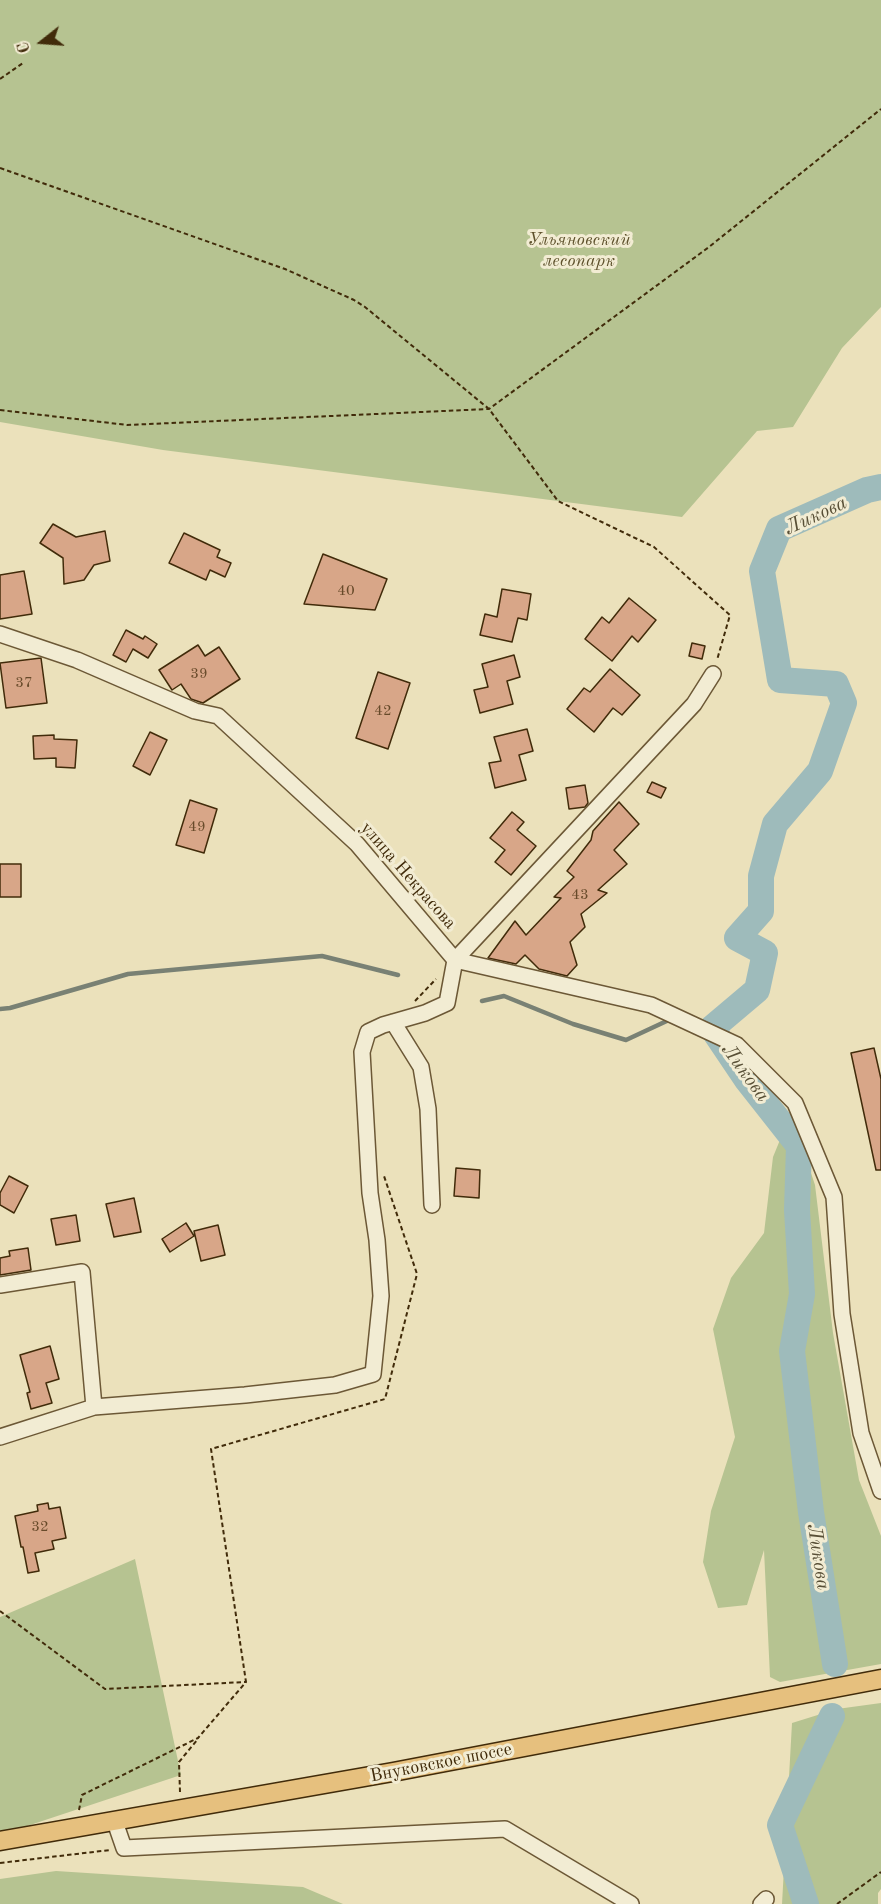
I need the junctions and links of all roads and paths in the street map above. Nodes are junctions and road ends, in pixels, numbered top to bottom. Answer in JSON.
{"nodes":[{"id":1,"x":23,"y":63,"type":"dead end"},
{"id":2,"x":0,"y":79,"type":"edge"},
{"id":3,"x":881,"y":109,"type":"edge"},
{"id":4,"x":0,"y":168,"type":"edge"},
{"id":5,"x":489,"y":409,"type":"junction"},
{"id":6,"x":0,"y":410,"type":"edge"},
{"id":7,"x":0,"y":634,"type":"edge"},
{"id":8,"x":713,"y":674,"type":"joint"},
{"id":9,"x":455,"y":960,"type":"junction"},
{"id":10,"x":393,"y":1022,"type":"junction"},
{"id":11,"x":384,"y":1174,"type":"dead end"},
{"id":12,"x":432,"y":1205,"type":"dead end"},
{"id":13,"x":0,"y":1285,"type":"edge"},
{"id":14,"x":94,"y":1407,"type":"junction"},
{"id":15,"x":0,"y":1437,"type":"edge"},
{"id":16,"x":881,"y":1491,"type":"edge"},
{"id":17,"x":0,"y":1611,"type":"edge"},
{"id":18,"x":881,"y":1679,"type":"edge"},
{"id":19,"x":246,"y":1682,"type":"junction"},
{"id":20,"x":198,"y":1738,"type":"junction"},
{"id":21,"x":181,"y":1810,"type":"junction"},
{"id":22,"x":115,"y":1822,"type":"junction"},
{"id":23,"x":75,"y":1828,"type":"junction"},
{"id":24,"x":0,"y":1841,"type":"edge"},
{"id":25,"x":124,"y":1848,"type":"junction"},
{"id":26,"x":0,"y":1863,"type":"edge"},
{"id":27,"x":881,"y":1872,"type":"edge"},
{"id":28,"x":630,"y":1904,"type":"edge"},
{"id":29,"x":837,"y":1904,"type":"edge"}],
"edges":[{"from":1,"to":2,"type":"path"},
{"from":3,"to":5,"type":"path"},
{"from":4,"to":5,"type":"path"},
{"from":5,"to":6,"type":"path"},
{"from":5,"to":8,"type":"path"},
{"from":7,"to":9,"type":"street","name":"улица Некрасова"},
{"from":8,"to":9,"type":"street","name":"улица Некрасова"},
{"from":9,"to":10,"type":"path"},
{"from":9,"to":10,"type":"street"},
{"from":9,"to":16,"type":"street"},
{"from":10,"to":12,"type":"street"},
{"from":10,"to":14,"type":"street"},
{"from":11,"to":19,"type":"path"},
{"from":13,"to":14,"type":"street"},
{"from":14,"to":15,"type":"street"},
{"from":17,"to":19,"type":"path"},
{"from":18,"to":21,"type":"main road","name":"Внуковское шоссе"},
{"from":19,"to":20,"type":"path"},
{"from":20,"to":21,"type":"path"},
{"from":20,"to":23,"type":"path"},
{"from":21,"to":22,"type":"main road","name":"Внуковское шоссе"},
{"from":22,"to":23,"type":"main road","name":"Внуковское шоссе"},
{"from":22,"to":25,"type":"street"},
{"from":23,"to":24,"type":"main road","name":"Внуковское шоссе"},
{"from":25,"to":26,"type":"path"},
{"from":25,"to":28,"type":"street"},
{"from":27,"to":29,"type":"path"}]}
